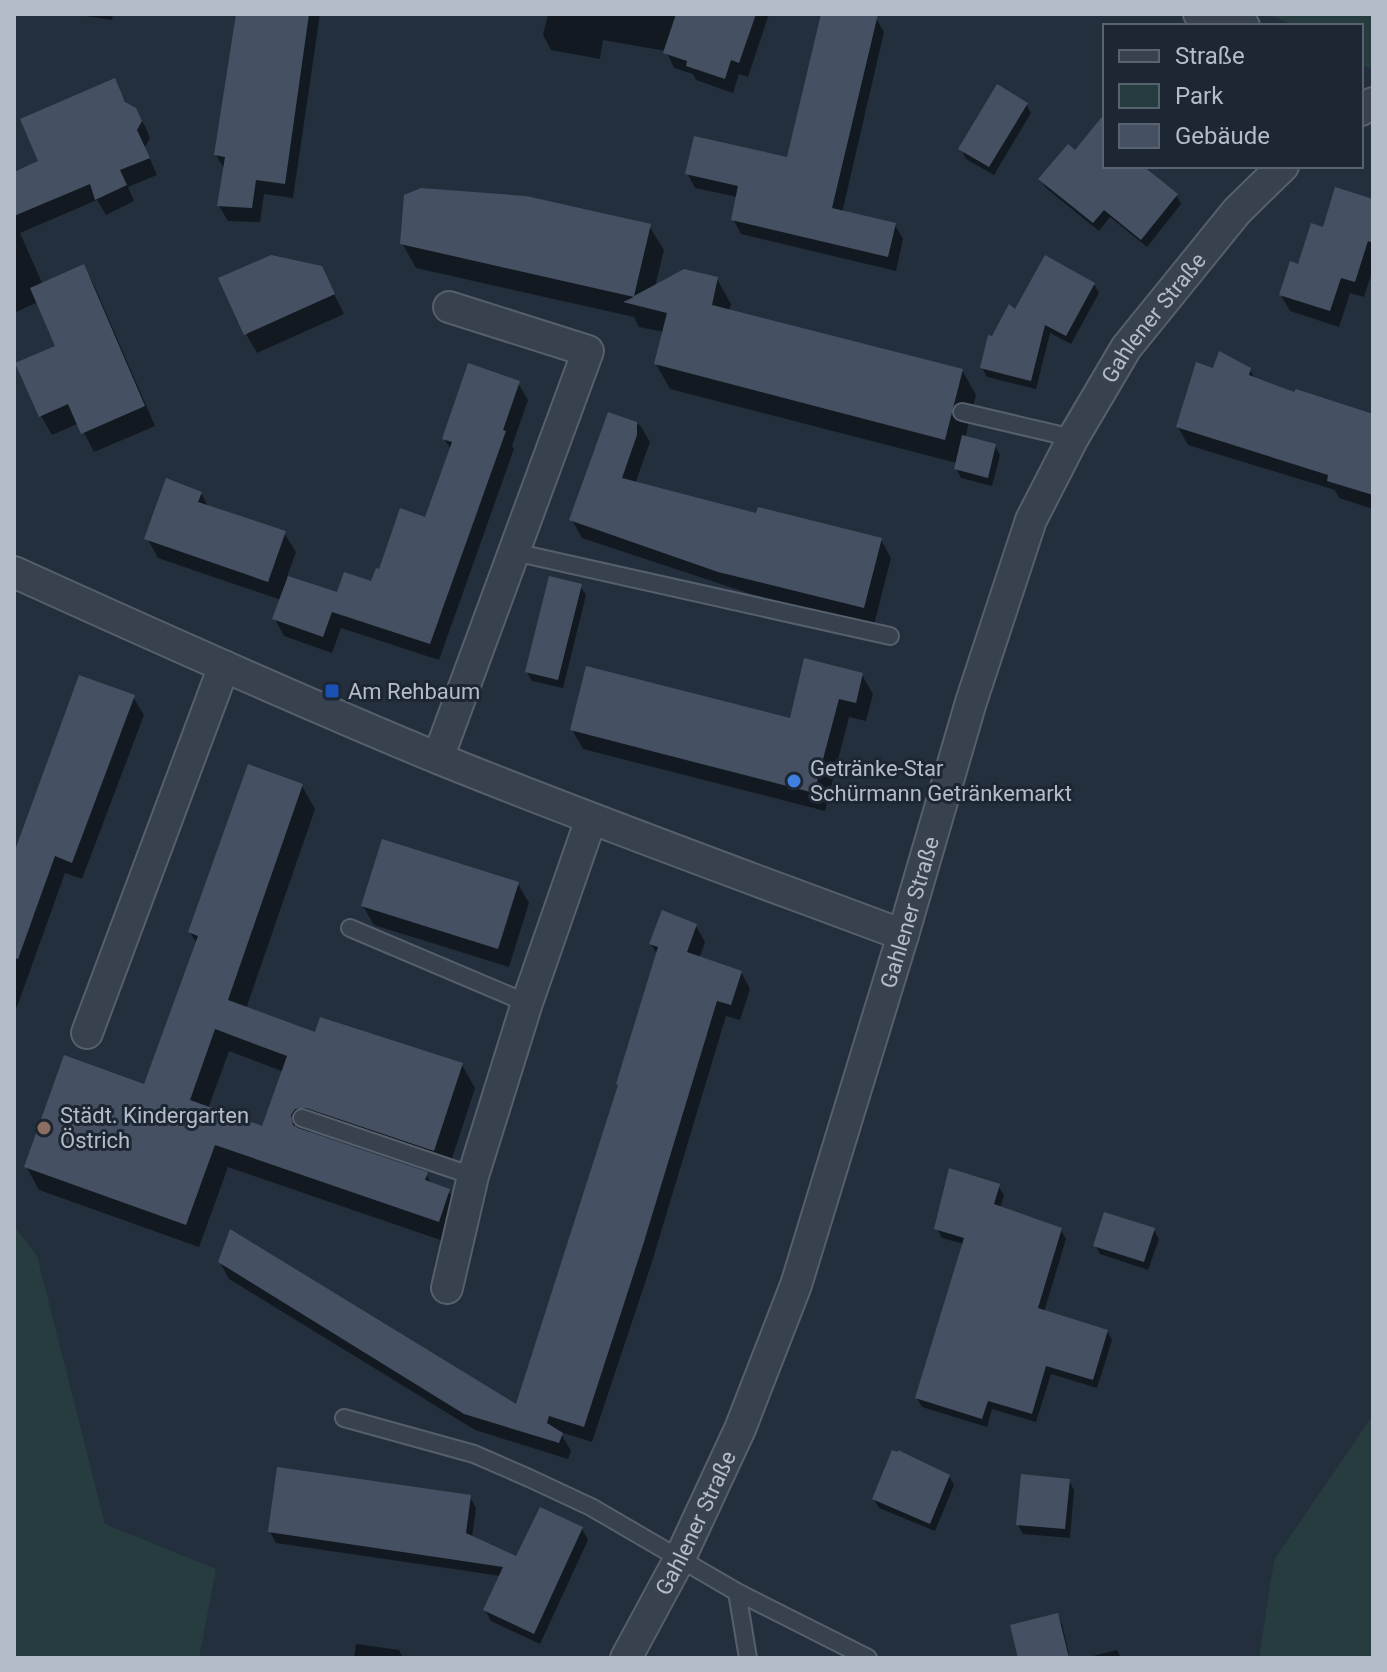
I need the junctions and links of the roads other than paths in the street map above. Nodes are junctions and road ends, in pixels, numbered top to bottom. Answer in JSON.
{"nodes":[{"id":1,"x":1199,"y":14,"type":"edge"},
{"id":2,"x":1236,"y":24,"type":"edge"},
{"id":3,"x":1281,"y":168,"type":"edge"},
{"id":4,"x":449,"y":307,"type":"dead end"},
{"id":5,"x":962,"y":412,"type":"dead end"},
{"id":6,"x":1073,"y":438,"type":"junction"},
{"id":7,"x":514,"y":552,"type":"junction"},
{"id":8,"x":14,"y":572,"type":"edge"},
{"id":9,"x":890,"y":636,"type":"dead end"},
{"id":10,"x":224,"y":666,"type":"junction"},
{"id":11,"x":438,"y":758,"type":"junction"},
{"id":12,"x":591,"y":819,"type":"junction"},
{"id":13,"x":350,"y":928,"type":"dead end"},
{"id":14,"x":903,"y":935,"type":"junction"},
{"id":15,"x":527,"y":1003,"type":"junction"},
{"id":16,"x":87,"y":1033,"type":"dead end"},
{"id":17,"x":302,"y":1118,"type":"dead end"},
{"id":18,"x":473,"y":1176,"type":"junction"},
{"id":19,"x":447,"y":1288,"type":"dead end"},
{"id":20,"x":344,"y":1418,"type":"dead end"},
{"id":21,"x":680,"y":1558,"type":"junction"},
{"id":22,"x":737,"y":1592,"type":"junction"},
{"id":23,"x":626,"y":1658,"type":"edge"},
{"id":24,"x":748,"y":1658,"type":"edge"},
{"id":25,"x":868,"y":1658,"type":"edge"}],
"edges":[{"from":1,"to":2,"type":"street"},
{"from":3,"to":6,"type":"street","name":"Gahlener Straße"},
{"from":4,"to":7,"type":"street"},
{"from":5,"to":6,"type":"lane"},
{"from":6,"to":14,"type":"street","name":"Gahlener Straße"},
{"from":7,"to":9,"type":"lane"},
{"from":7,"to":11,"type":"street"},
{"from":8,"to":10,"type":"street"},
{"from":10,"to":11,"type":"street"},
{"from":10,"to":16,"type":"street"},
{"from":11,"to":12,"type":"street"},
{"from":12,"to":14,"type":"street"},
{"from":12,"to":15,"type":"street"},
{"from":13,"to":15,"type":"lane"},
{"from":14,"to":21,"type":"street","name":"Gahlener Straße"},
{"from":15,"to":18,"type":"street"},
{"from":17,"to":18,"type":"lane"},
{"from":18,"to":19,"type":"street"},
{"from":20,"to":21,"type":"lane"},
{"from":21,"to":22,"type":"lane"},
{"from":21,"to":23,"type":"street","name":"Gahlener Straße"},
{"from":22,"to":24,"type":"lane"},
{"from":22,"to":25,"type":"lane"}]}
